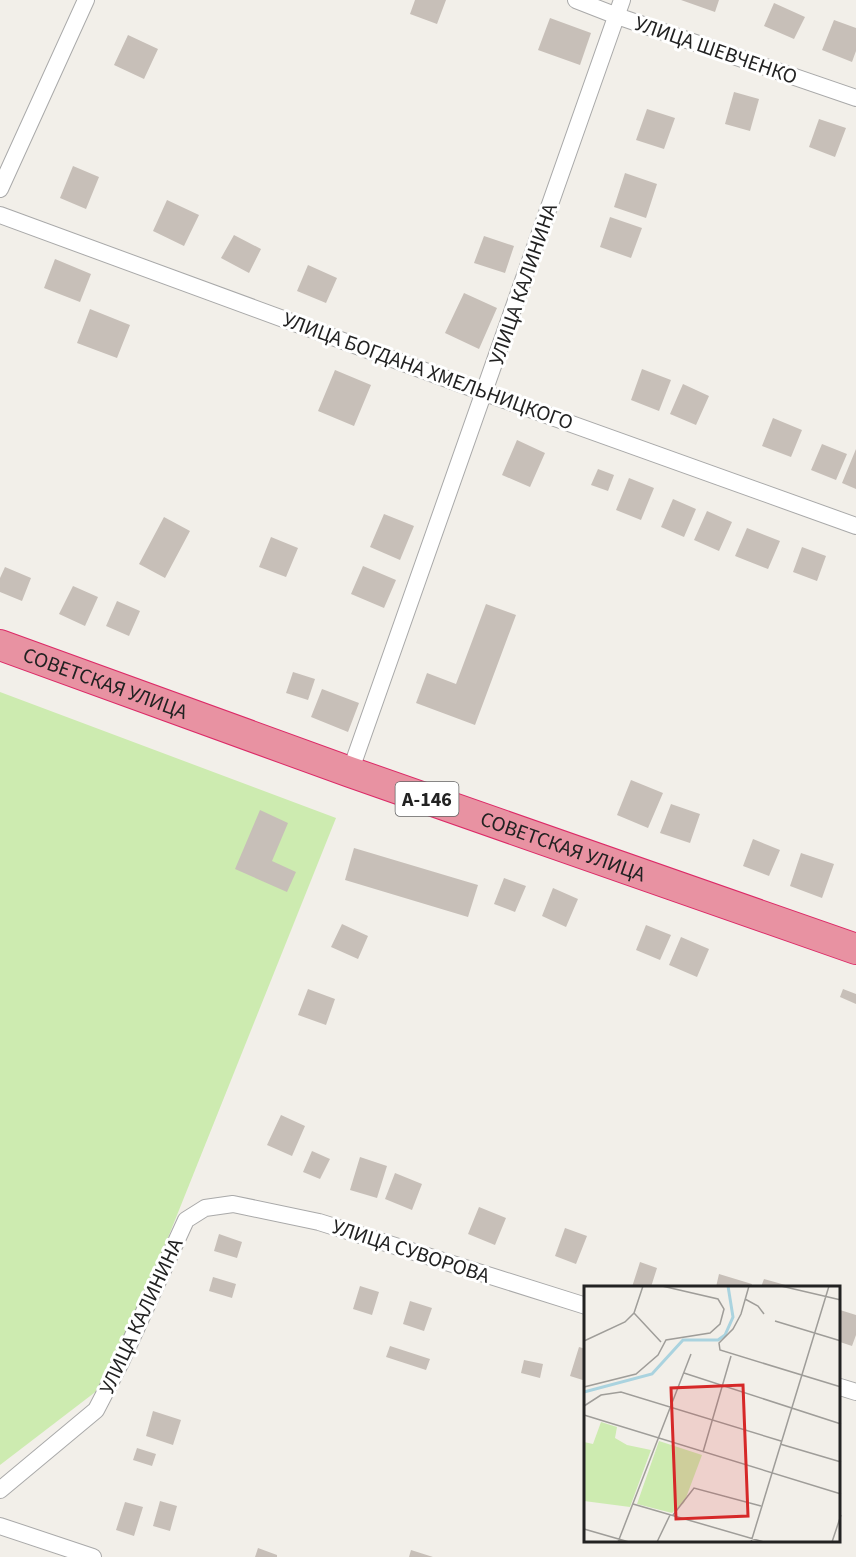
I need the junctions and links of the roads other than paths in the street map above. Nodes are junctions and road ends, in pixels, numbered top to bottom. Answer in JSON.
{"nodes":[{"id":1,"x":86,"y":0,"type":"edge"},
{"id":2,"x":576,"y":0,"type":"edge"},
{"id":3,"x":619,"y":8,"type":"edge"},
{"id":4,"x":856,"y":98,"type":"edge"},
{"id":5,"x":0,"y":189,"type":"edge"},
{"id":6,"x":0,"y":215,"type":"edge"},
{"id":7,"x":485,"y":393,"type":"junction"},
{"id":8,"x":856,"y":525,"type":"edge"},
{"id":9,"x":0,"y":645,"type":"edge"},
{"id":10,"x":350,"y":772,"type":"junction"},
{"id":11,"x":856,"y":949,"type":"edge"},
{"id":12,"x":233,"y":1204,"type":"joint"},
{"id":13,"x":584,"y":1305,"type":"edge"},
{"id":14,"x":841,"y":1387,"type":"edge"},
{"id":15,"x":856,"y":1392,"type":"edge"},
{"id":16,"x":0,"y":1490,"type":"edge"},
{"id":17,"x":0,"y":1526,"type":"edge"},
{"id":18,"x":93,"y":1557,"type":"edge"}],
"edges":[{"from":1,"to":5,"type":"street"},
{"from":2,"to":3,"type":"street","name":"УЛИЦА ШЕВЧЕНКО"},
{"from":3,"to":4,"type":"street","name":"УЛИЦА ШЕВЧЕНКО"},
{"from":3,"to":7,"type":"street","name":"УЛИЦА КАЛИНИНА"},
{"from":6,"to":7,"type":"street","name":"УЛИЦА БОГДАНА ХМЕЛЬНИЦКОГО"},
{"from":7,"to":8,"type":"street","name":"УЛИЦА БОГДАНА ХМЕЛЬНИЦКОГО"},
{"from":7,"to":10,"type":"street","name":"УЛИЦА КАЛИНИНА"},
{"from":9,"to":10,"type":"highway","name":"СОВЕТСКАЯ УЛИЦА","number":"А-146"},
{"from":10,"to":11,"type":"highway","name":"СОВЕТСКАЯ УЛИЦА","number":"А-146"},
{"from":12,"to":13,"type":"street","name":"УЛИЦА СУВОРОВА"},
{"from":12,"to":16,"type":"street","name":"УЛИЦА КАЛИНИНА"},
{"from":14,"to":15,"type":"street"},
{"from":17,"to":18,"type":"street"}]}
